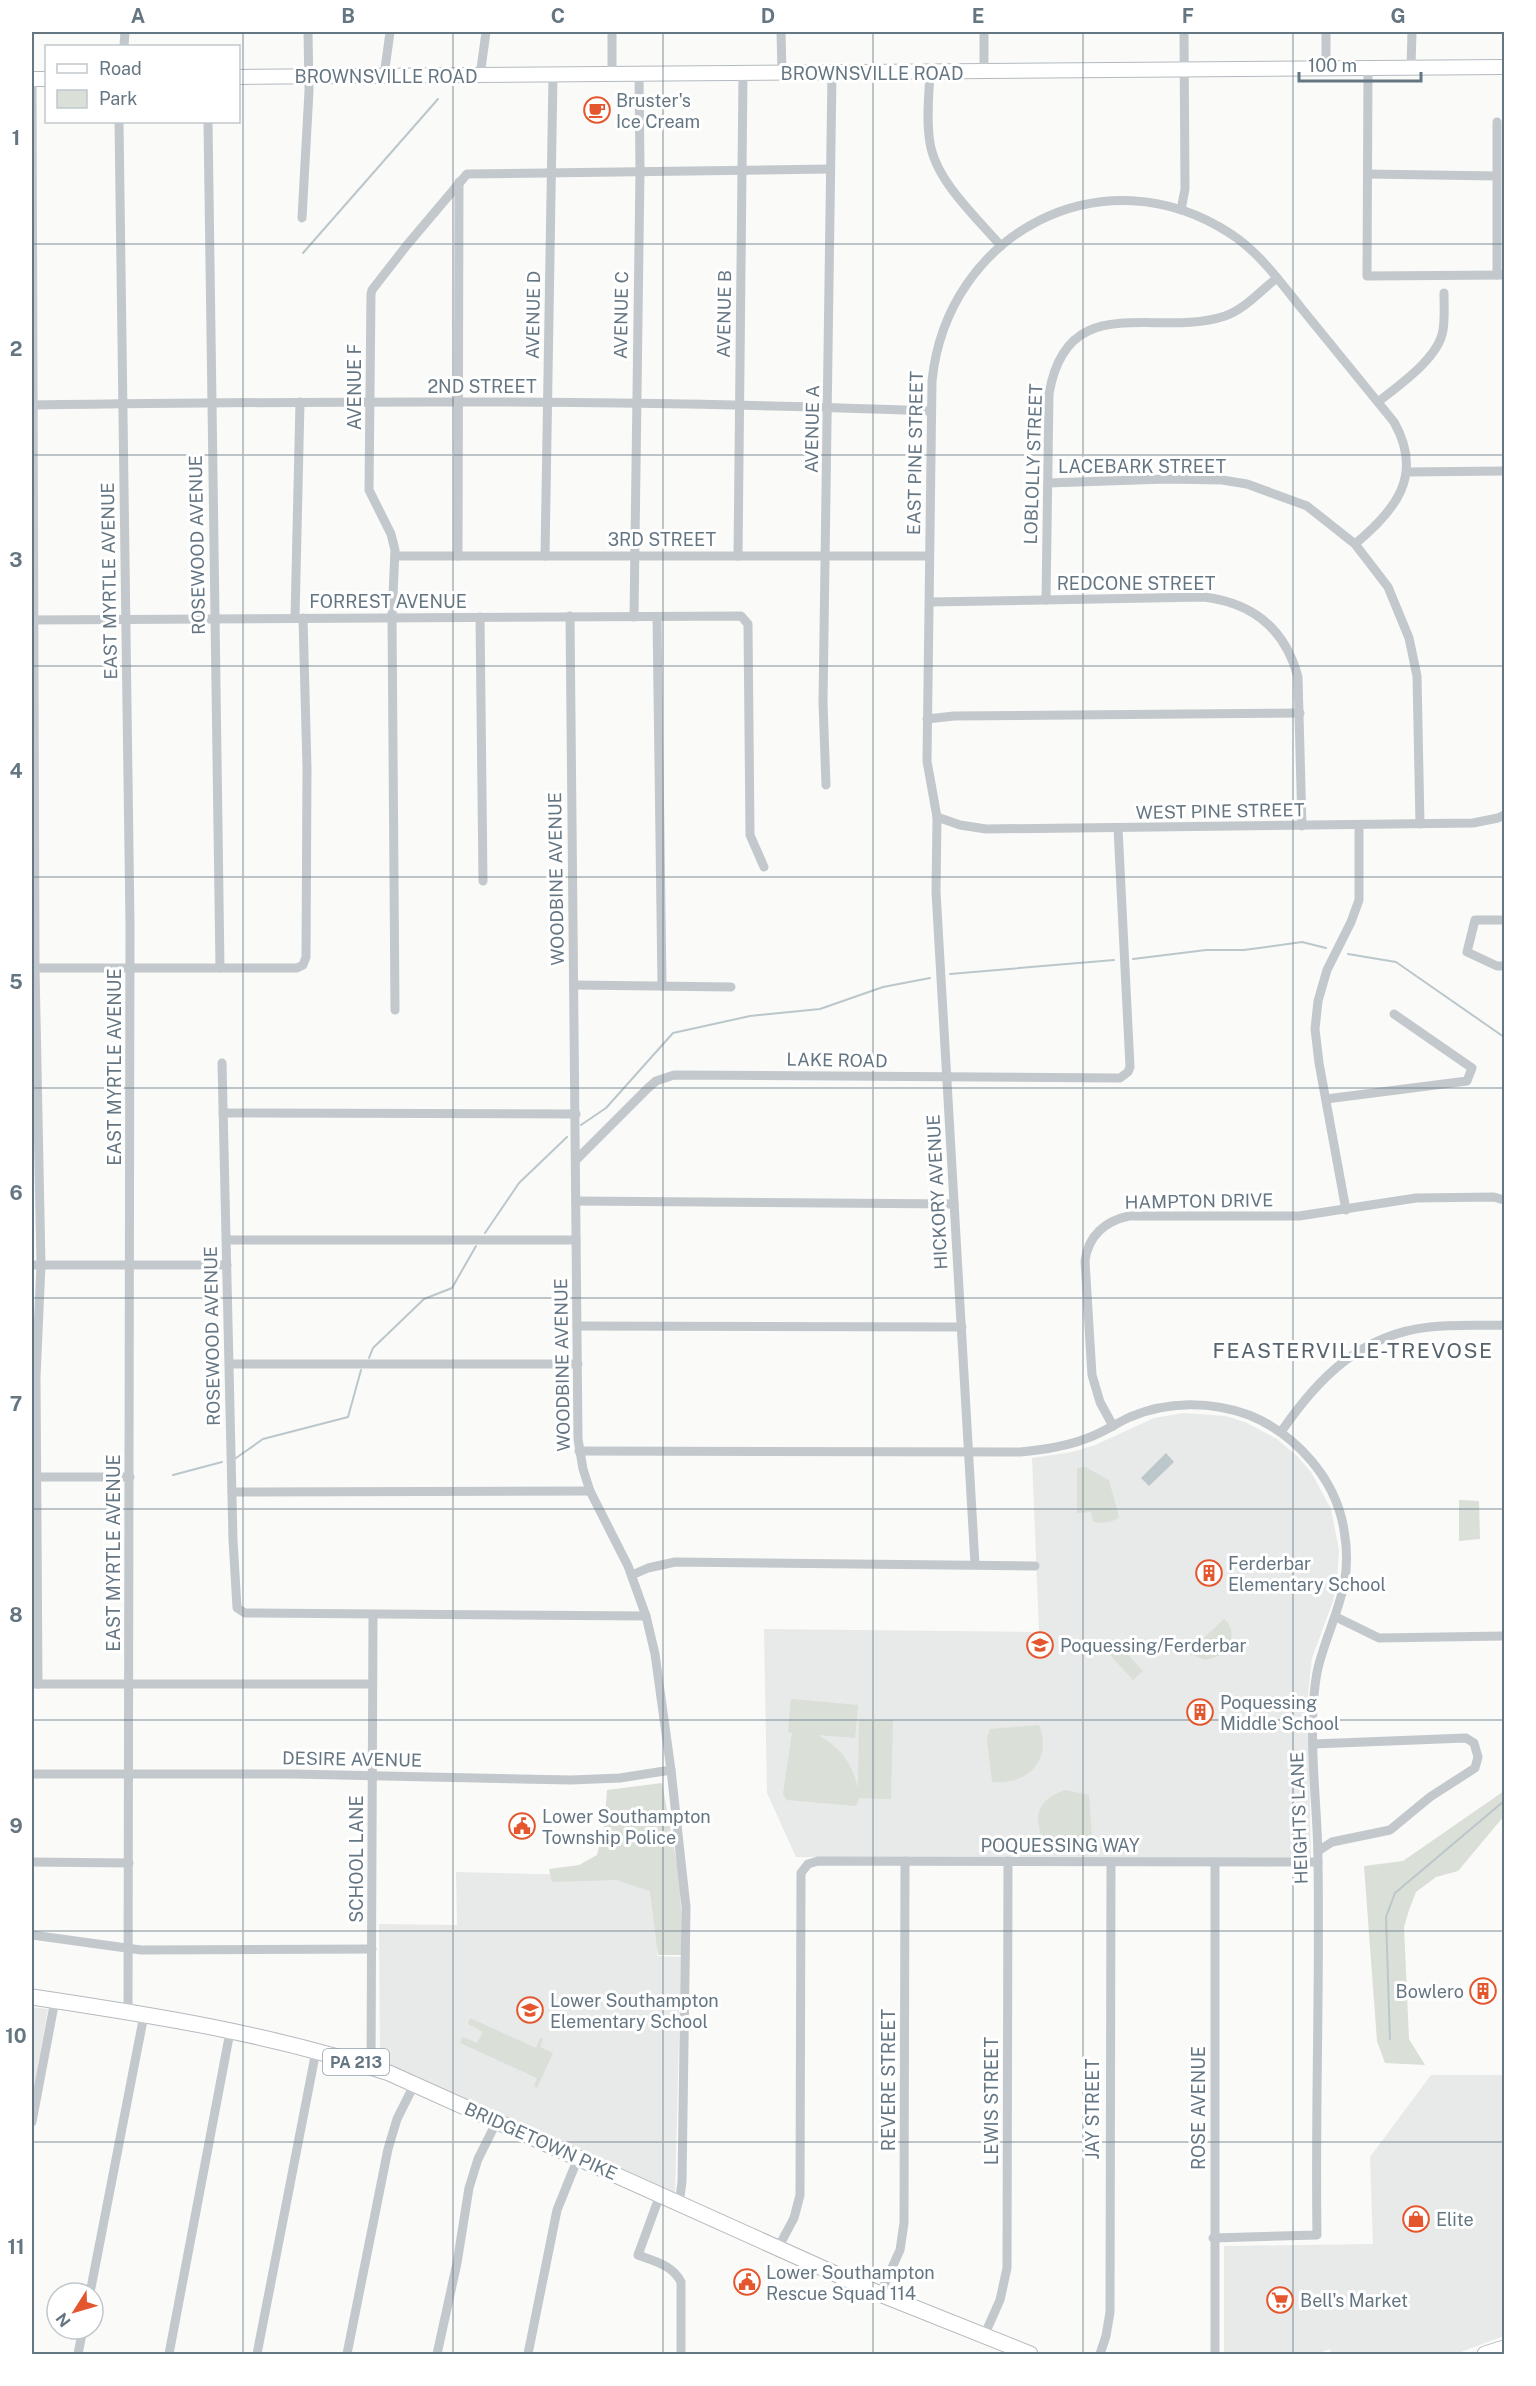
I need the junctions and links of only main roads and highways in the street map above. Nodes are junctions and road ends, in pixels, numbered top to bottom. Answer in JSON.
{"nodes":[{"id":1,"x":32,"y":1997,"type":"edge"},
{"id":2,"x":1504,"y":2348,"type":"edge"},
{"id":3,"x":1030,"y":2355,"type":"edge"},
{"id":4,"x":1485,"y":2355,"type":"edge"}],
"edges":[{"from":1,"to":3,"type":"main road","name":"BRIDGETOWN PIKE","number":"PA 213"},
{"from":2,"to":4,"type":"main road"}]}
